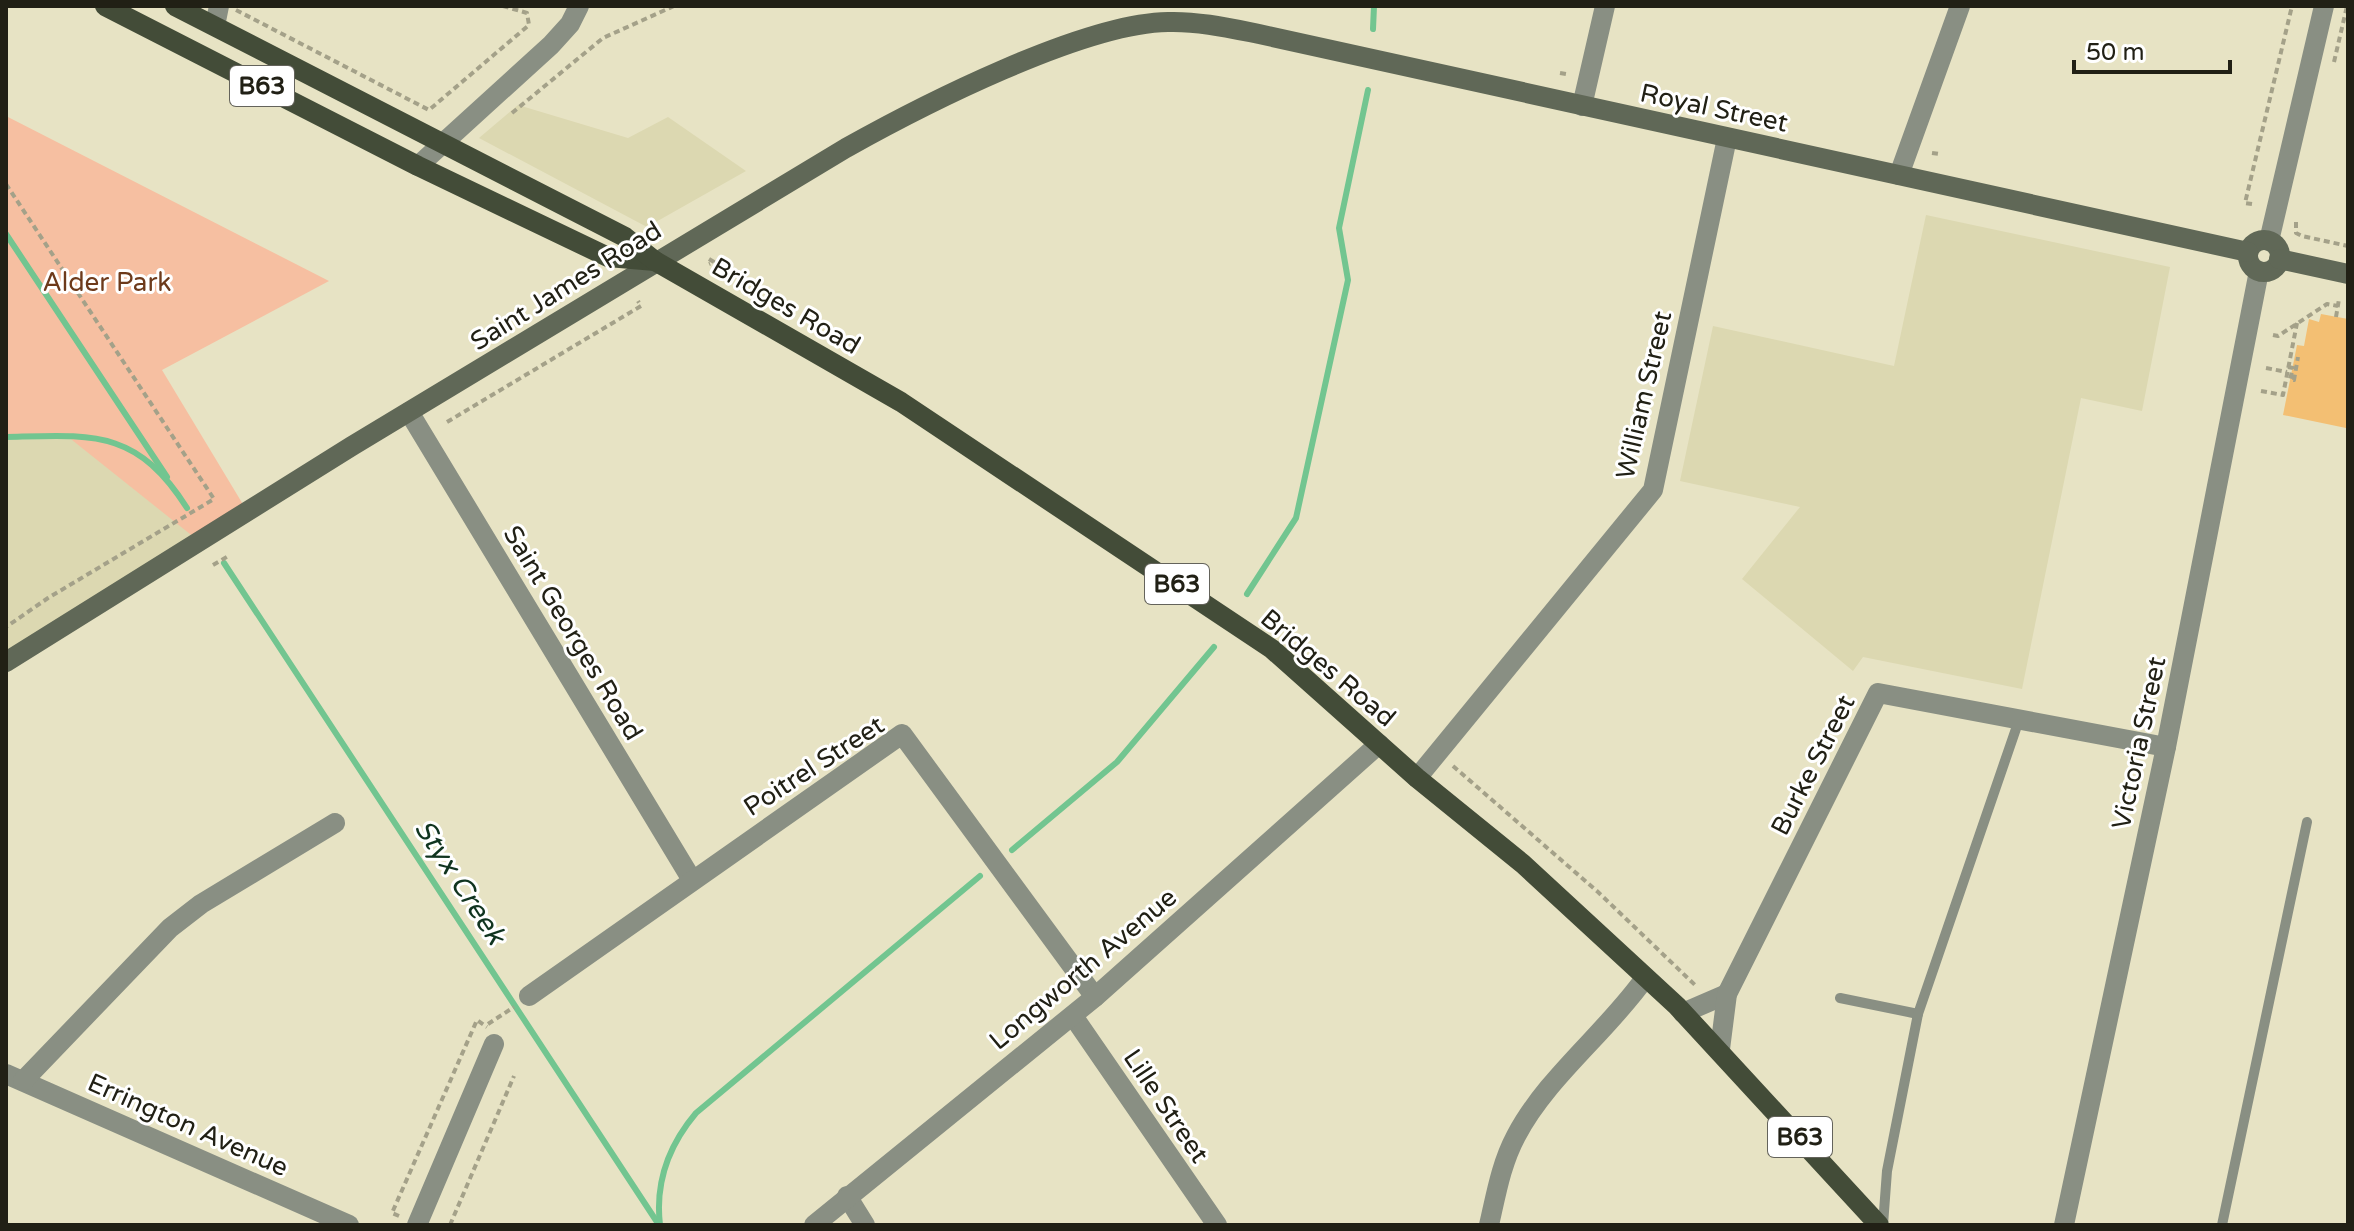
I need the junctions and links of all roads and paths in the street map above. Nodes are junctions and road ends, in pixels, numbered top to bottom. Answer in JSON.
{"nodes":[{"id":1,"x":105,"y":6,"type":"edge"},
{"id":2,"x":175,"y":6,"type":"edge"},
{"id":3,"x":503,"y":6,"type":"edge"},
{"id":4,"x":578,"y":6,"type":"edge"},
{"id":5,"x":586,"y":6,"type":"edge"},
{"id":6,"x":674,"y":6,"type":"edge"},
{"id":7,"x":1605,"y":6,"type":"edge"},
{"id":8,"x":1960,"y":6,"type":"edge"},
{"id":9,"x":2292,"y":6,"type":"edge"},
{"id":10,"x":2324,"y":6,"type":"edge"},
{"id":11,"x":222,"y":13,"type":"edge"},
{"id":12,"x":1169,"y":14,"type":"edge"},
{"id":13,"x":1582,"y":106,"type":"junction"},
{"id":14,"x":429,"y":110,"type":"junction"},
{"id":15,"x":512,"y":113,"type":"dead end"},
{"id":16,"x":435,"y":114,"type":"dead end"},
{"id":17,"x":1727,"y":138,"type":"junction"},
{"id":18,"x":441,"y":141,"type":"junction"},
{"id":19,"x":1932,"y":153,"type":"dead end"},
{"id":20,"x":1939,"y":154,"type":"dead end"},
{"id":21,"x":418,"y":166,"type":"junction"},
{"id":22,"x":1899,"y":175,"type":"junction"},
{"id":23,"x":6,"y":184,"type":"edge"},
{"id":24,"x":2252,"y":204,"type":"dead end"},
{"id":25,"x":2298,"y":215,"type":"dead end"},
{"id":26,"x":2269,"y":241,"type":"junction"},
{"id":27,"x":2348,"y":246,"type":"edge"},
{"id":28,"x":2248,"y":252,"type":"junction"},
{"id":29,"x":2279,"y":259,"type":"junction"},
{"id":30,"x":655,"y":261,"type":"junction"},
{"id":31,"x":2259,"y":271,"type":"junction"},
{"id":32,"x":2348,"y":274,"type":"edge"},
{"id":33,"x":2339,"y":299,"type":"dead end"},
{"id":34,"x":638,"y":301,"type":"dead end"},
{"id":35,"x":2338,"y":306,"type":"junction"},
{"id":36,"x":2336,"y":317,"type":"dead end"},
{"id":37,"x":2297,"y":323,"type":"junction"},
{"id":38,"x":2273,"y":335,"type":"dead end"},
{"id":39,"x":2298,"y":357,"type":"dead end"},
{"id":40,"x":2266,"y":368,"type":"dead end"},
{"id":41,"x":2288,"y":369,"type":"junction"},
{"id":42,"x":2261,"y":391,"type":"dead end"},
{"id":43,"x":409,"y":412,"type":"junction"},
{"id":44,"x":447,"y":422,"type":"dead end"},
{"id":45,"x":230,"y":555,"type":"dead end"},
{"id":46,"x":213,"y":565,"type":"dead end"},
{"id":47,"x":6,"y":627,"type":"edge"},
{"id":48,"x":6,"y":662,"type":"edge"},
{"id":49,"x":2019,"y":720,"type":"junction"},
{"id":50,"x":1379,"y":744,"type":"junction"},
{"id":51,"x":2166,"y":747,"type":"junction"},
{"id":52,"x":1453,"y":766,"type":"dead end"},
{"id":53,"x":1417,"y":778,"type":"junction"},
{"id":54,"x":2307,"y":822,"type":"dead end"},
{"id":55,"x":335,"y":823,"type":"dead end"},
{"id":56,"x":692,"y":880,"type":"junction"},
{"id":57,"x":1645,"y":978,"type":"junction"},
{"id":58,"x":1695,"y":985,"type":"dead end"},
{"id":59,"x":1727,"y":994,"type":"junction"},
{"id":60,"x":529,"y":996,"type":"joint"},
{"id":61,"x":1095,"y":997,"type":"junction"},
{"id":62,"x":1840,"y":998,"type":"dead end"},
{"id":63,"x":1683,"y":1013,"type":"junction"},
{"id":64,"x":1918,"y":1014,"type":"junction"},
{"id":65,"x":1073,"y":1016,"type":"junction"},
{"id":66,"x":490,"y":1035,"type":"junction"},
{"id":67,"x":1720,"y":1049,"type":"junction"},
{"id":68,"x":514,"y":1076,"type":"dead end"},
{"id":69,"x":15,"y":1077,"type":"edge"},
{"id":70,"x":847,"y":1196,"type":"junction"},
{"id":71,"x":409,"y":1220,"type":"edge"},
{"id":72,"x":349,"y":1225,"type":"edge"},
{"id":73,"x":450,"y":1225,"type":"edge"},
{"id":74,"x":814,"y":1225,"type":"edge"},
{"id":75,"x":865,"y":1225,"type":"edge"},
{"id":76,"x":1217,"y":1225,"type":"edge"},
{"id":77,"x":1489,"y":1225,"type":"edge"},
{"id":78,"x":1881,"y":1225,"type":"edge"},
{"id":79,"x":2064,"y":1225,"type":"edge"},
{"id":80,"x":2222,"y":1225,"type":"edge"}],
"edges":[{"from":1,"to":21,"type":"main road","name":"Bridges Road","number":"B63"},
{"from":2,"to":11,"type":"main road","name":"Bridges Road","number":"B63"},
{"from":3,"to":14,"type":"path"},
{"from":4,"to":5,"type":"street"},
{"from":4,"to":18,"type":"street"},
{"from":6,"to":15,"type":"path"},
{"from":7,"to":13,"type":"street"},
{"from":8,"to":22,"type":"street"},
{"from":9,"to":24,"type":"path"},
{"from":10,"to":26,"type":"street"},
{"from":11,"to":14,"type":"path"},
{"from":11,"to":18,"type":"main road","name":"Bridges Road","number":"B63"},
{"from":12,"to":13,"type":"main road","name":"Royal Street"},
{"from":12,"to":30,"type":"main road","name":"Saint James Road"},
{"from":13,"to":17,"type":"main road","name":"Royal Street"},
{"from":14,"to":16,"type":"path"},
{"from":17,"to":22,"type":"main road","name":"Royal Street"},
{"from":17,"to":53,"type":"street","name":"William Street"},
{"from":18,"to":21,"type":"street"},
{"from":18,"to":30,"type":"main road","name":"Bridges Road","number":"B63"},
{"from":19,"to":20,"type":"path"},
{"from":21,"to":30,"type":"main road","name":"Bridges Road","number":"B63"},
{"from":22,"to":28,"type":"main road","name":"Royal Street"},
{"from":23,"to":47,"type":"path"},
{"from":25,"to":27,"type":"path"},
{"from":26,"to":28,"type":"main road"},
{"from":26,"to":29,"type":"main road"},
{"from":28,"to":31,"type":"main road"},
{"from":29,"to":31,"type":"main road"},
{"from":29,"to":32,"type":"main road"},
{"from":30,"to":43,"type":"main road","name":"Saint James Road"},
{"from":30,"to":50,"type":"main road","name":"Bridges Road","number":"B63"},
{"from":31,"to":51,"type":"street","name":"Victoria Street"},
{"from":33,"to":35,"type":"path"},
{"from":34,"to":44,"type":"path"},
{"from":35,"to":36,"type":"path"},
{"from":35,"to":37,"type":"path"},
{"from":37,"to":38,"type":"path"},
{"from":37,"to":41,"type":"path"},
{"from":39,"to":41,"type":"path"},
{"from":40,"to":41,"type":"path"},
{"from":41,"to":42,"type":"path"},
{"from":43,"to":48,"type":"main road","name":"Saint James Road"},
{"from":43,"to":56,"type":"street","name":"Saint Georges Road"},
{"from":45,"to":46,"type":"path"},
{"from":49,"to":51,"type":"street","name":"Burke Street"},
{"from":49,"to":59,"type":"street","name":"Burke Street"},
{"from":49,"to":64,"type":"lane"},
{"from":50,"to":53,"type":"main road","name":"Bridges Road","number":"B63"},
{"from":50,"to":61,"type":"street","name":"Longworth Avenue"},
{"from":51,"to":79,"type":"street","name":"Victoria Street"},
{"from":52,"to":58,"type":"path"},
{"from":53,"to":57,"type":"main road","name":"Bridges Road","number":"B63"},
{"from":54,"to":80,"type":"lane"},
{"from":55,"to":69,"type":"street"},
{"from":56,"to":60,"type":"street","name":"Poitrel Street"},
{"from":56,"to":61,"type":"street","name":"Poitrel Street"},
{"from":57,"to":63,"type":"main road","name":"Bridges Road","number":"B63"},
{"from":57,"to":77,"type":"street"},
{"from":59,"to":63,"type":"street"},
{"from":59,"to":67,"type":"street","name":"Burke Street"},
{"from":60,"to":66,"type":"path"},
{"from":61,"to":65,"type":"street","name":"Longworth Avenue"},
{"from":62,"to":64,"type":"lane"},
{"from":63,"to":67,"type":"main road","name":"Bridges Road","number":"B63"},
{"from":64,"to":78,"type":"lane"},
{"from":65,"to":70,"type":"street","name":"Longworth Avenue"},
{"from":65,"to":76,"type":"street","name":"Lille Street"},
{"from":66,"to":71,"type":"street"},
{"from":66,"to":71,"type":"path"},
{"from":67,"to":78,"type":"main road","name":"Bridges Road","number":"B63"},
{"from":68,"to":73,"type":"path"},
{"from":69,"to":72,"type":"street","name":"Errington Avenue"},
{"from":70,"to":74,"type":"street","name":"Longworth Avenue"},
{"from":70,"to":75,"type":"street"}]}
